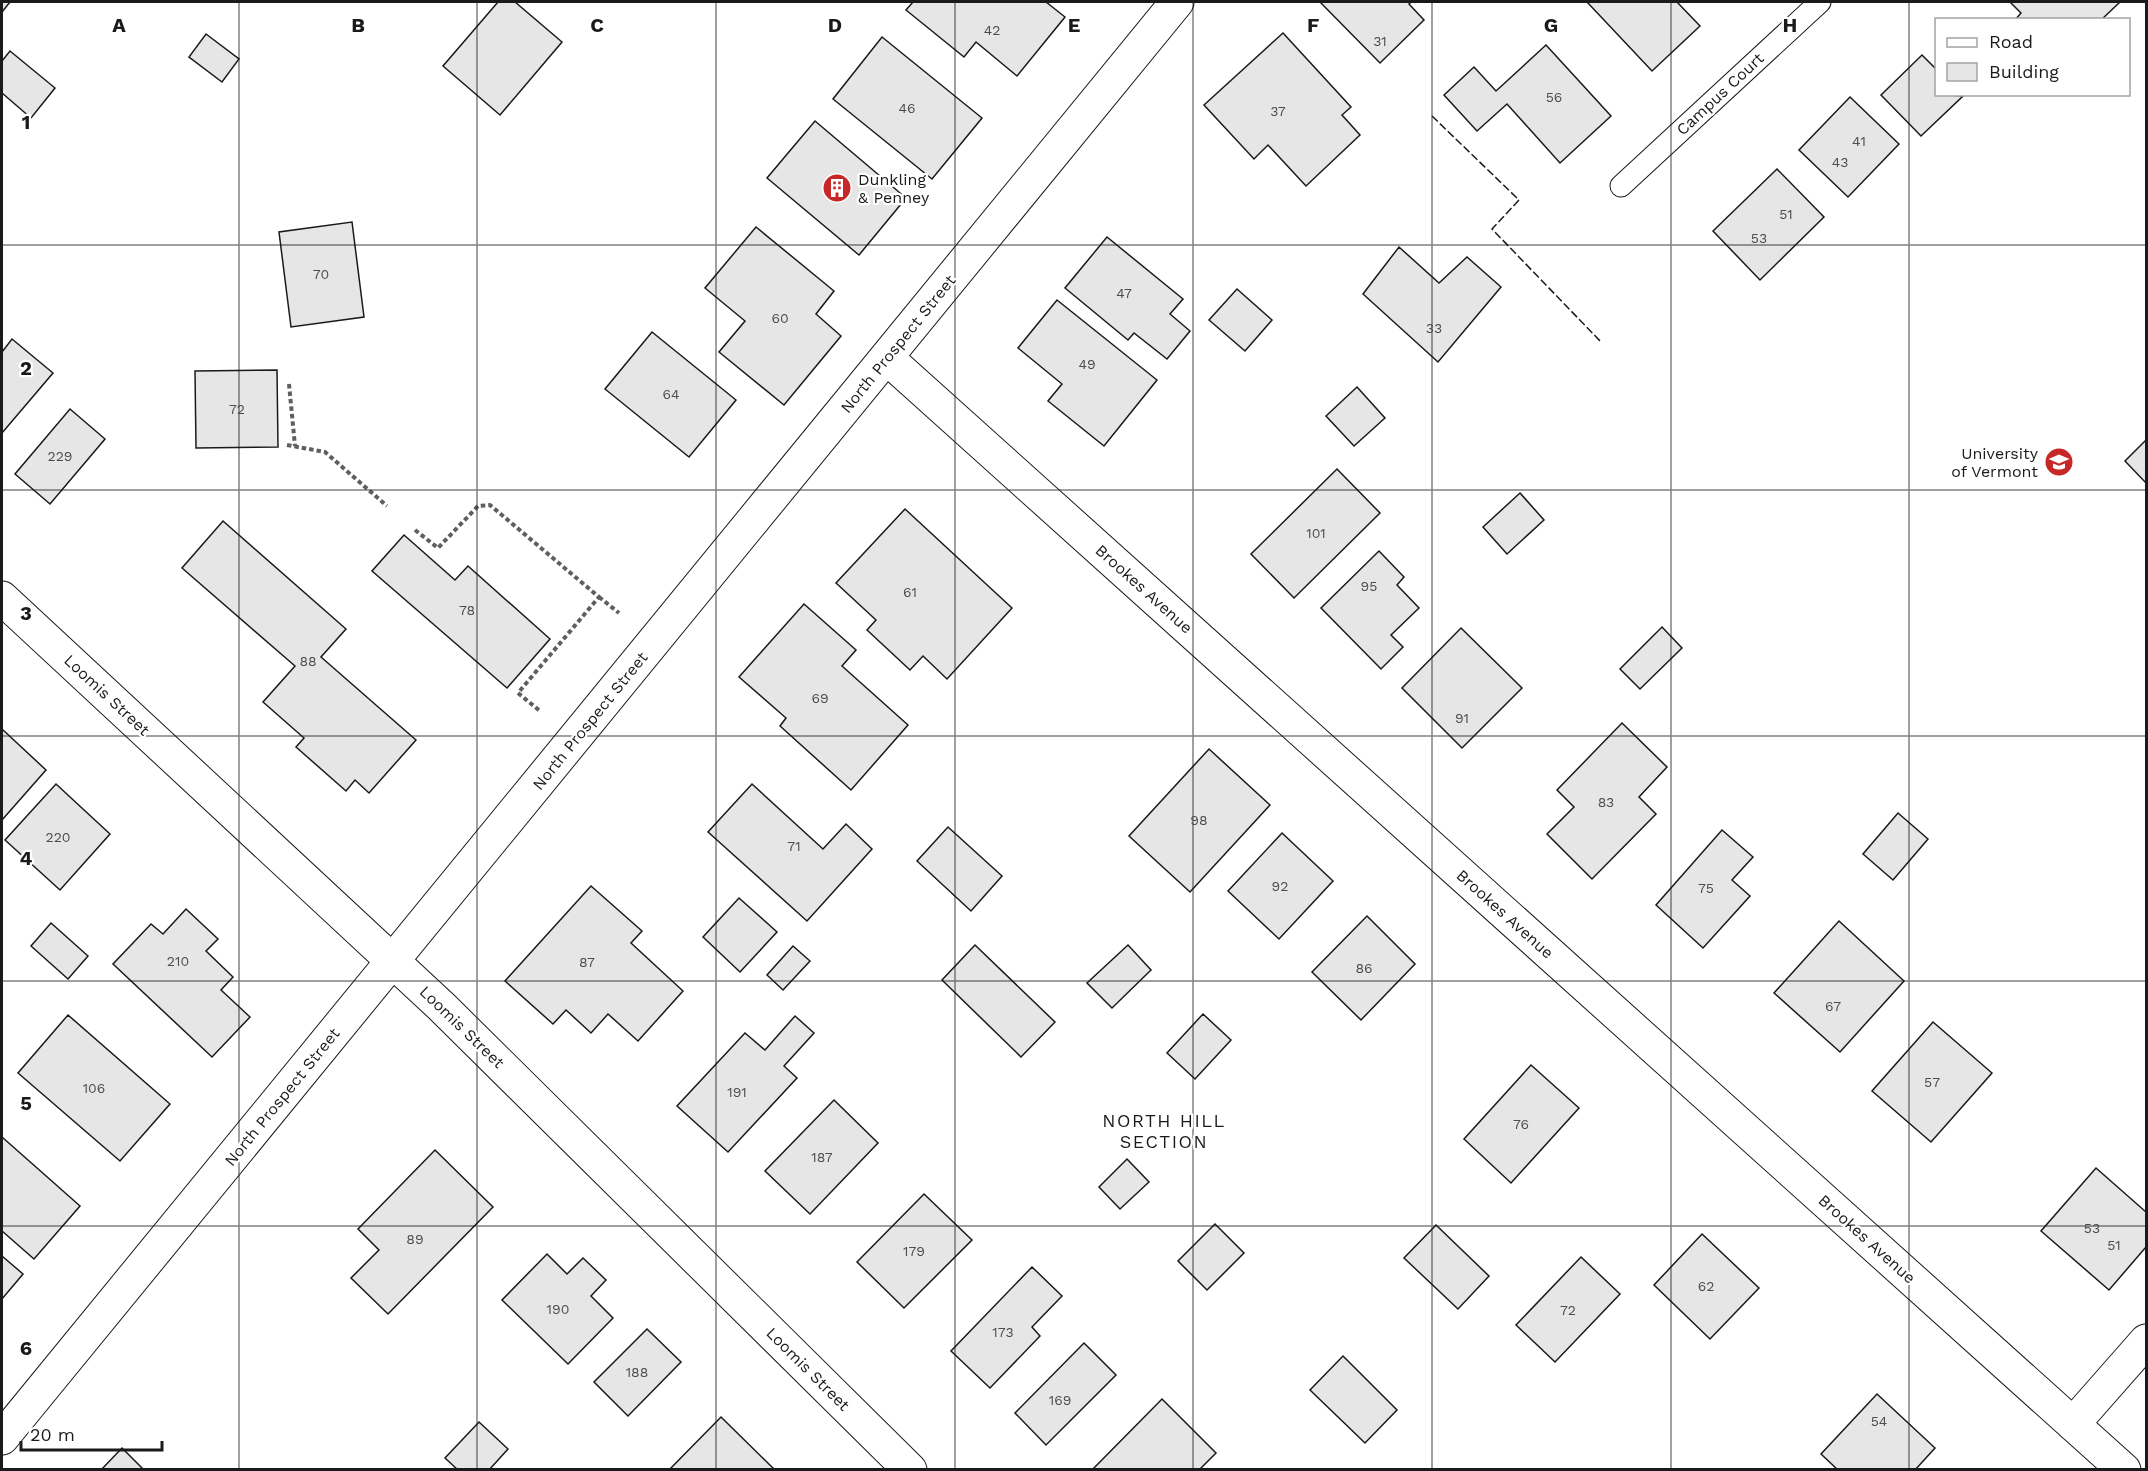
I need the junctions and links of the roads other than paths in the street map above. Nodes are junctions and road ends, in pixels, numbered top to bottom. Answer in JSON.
{"nodes":[{"id":1,"x":1177,"y":2,"type":"edge"},
{"id":2,"x":1820,"y":2,"type":"edge"},
{"id":3,"x":1621,"y":186,"type":"dead end"},
{"id":4,"x":886,"y":358,"type":"junction"},
{"id":5,"x":2,"y":598,"type":"edge"},
{"id":6,"x":393,"y":962,"type":"junction"},
{"id":7,"x":2146,"y":1341,"type":"edge"},
{"id":8,"x":2073,"y":1424,"type":"junction"},
{"id":9,"x":2,"y":1438,"type":"edge"},
{"id":10,"x":910,"y":1470,"type":"edge"},
{"id":11,"x":2124,"y":1470,"type":"edge"}],
"edges":[{"from":1,"to":4,"type":"street","name":"North Prospect Street"},
{"from":2,"to":3,"type":"lane","name":"Campus Court"},
{"from":4,"to":6,"type":"street","name":"North Prospect Street"},
{"from":4,"to":8,"type":"street","name":"Brookes Avenue"},
{"from":5,"to":6,"type":"street","name":"Loomis Street"},
{"from":6,"to":9,"type":"street","name":"North Prospect Street"},
{"from":6,"to":10,"type":"street","name":"Loomis Street"},
{"from":7,"to":8,"type":"street"},
{"from":8,"to":11,"type":"street","name":"Brookes Avenue"}]}
